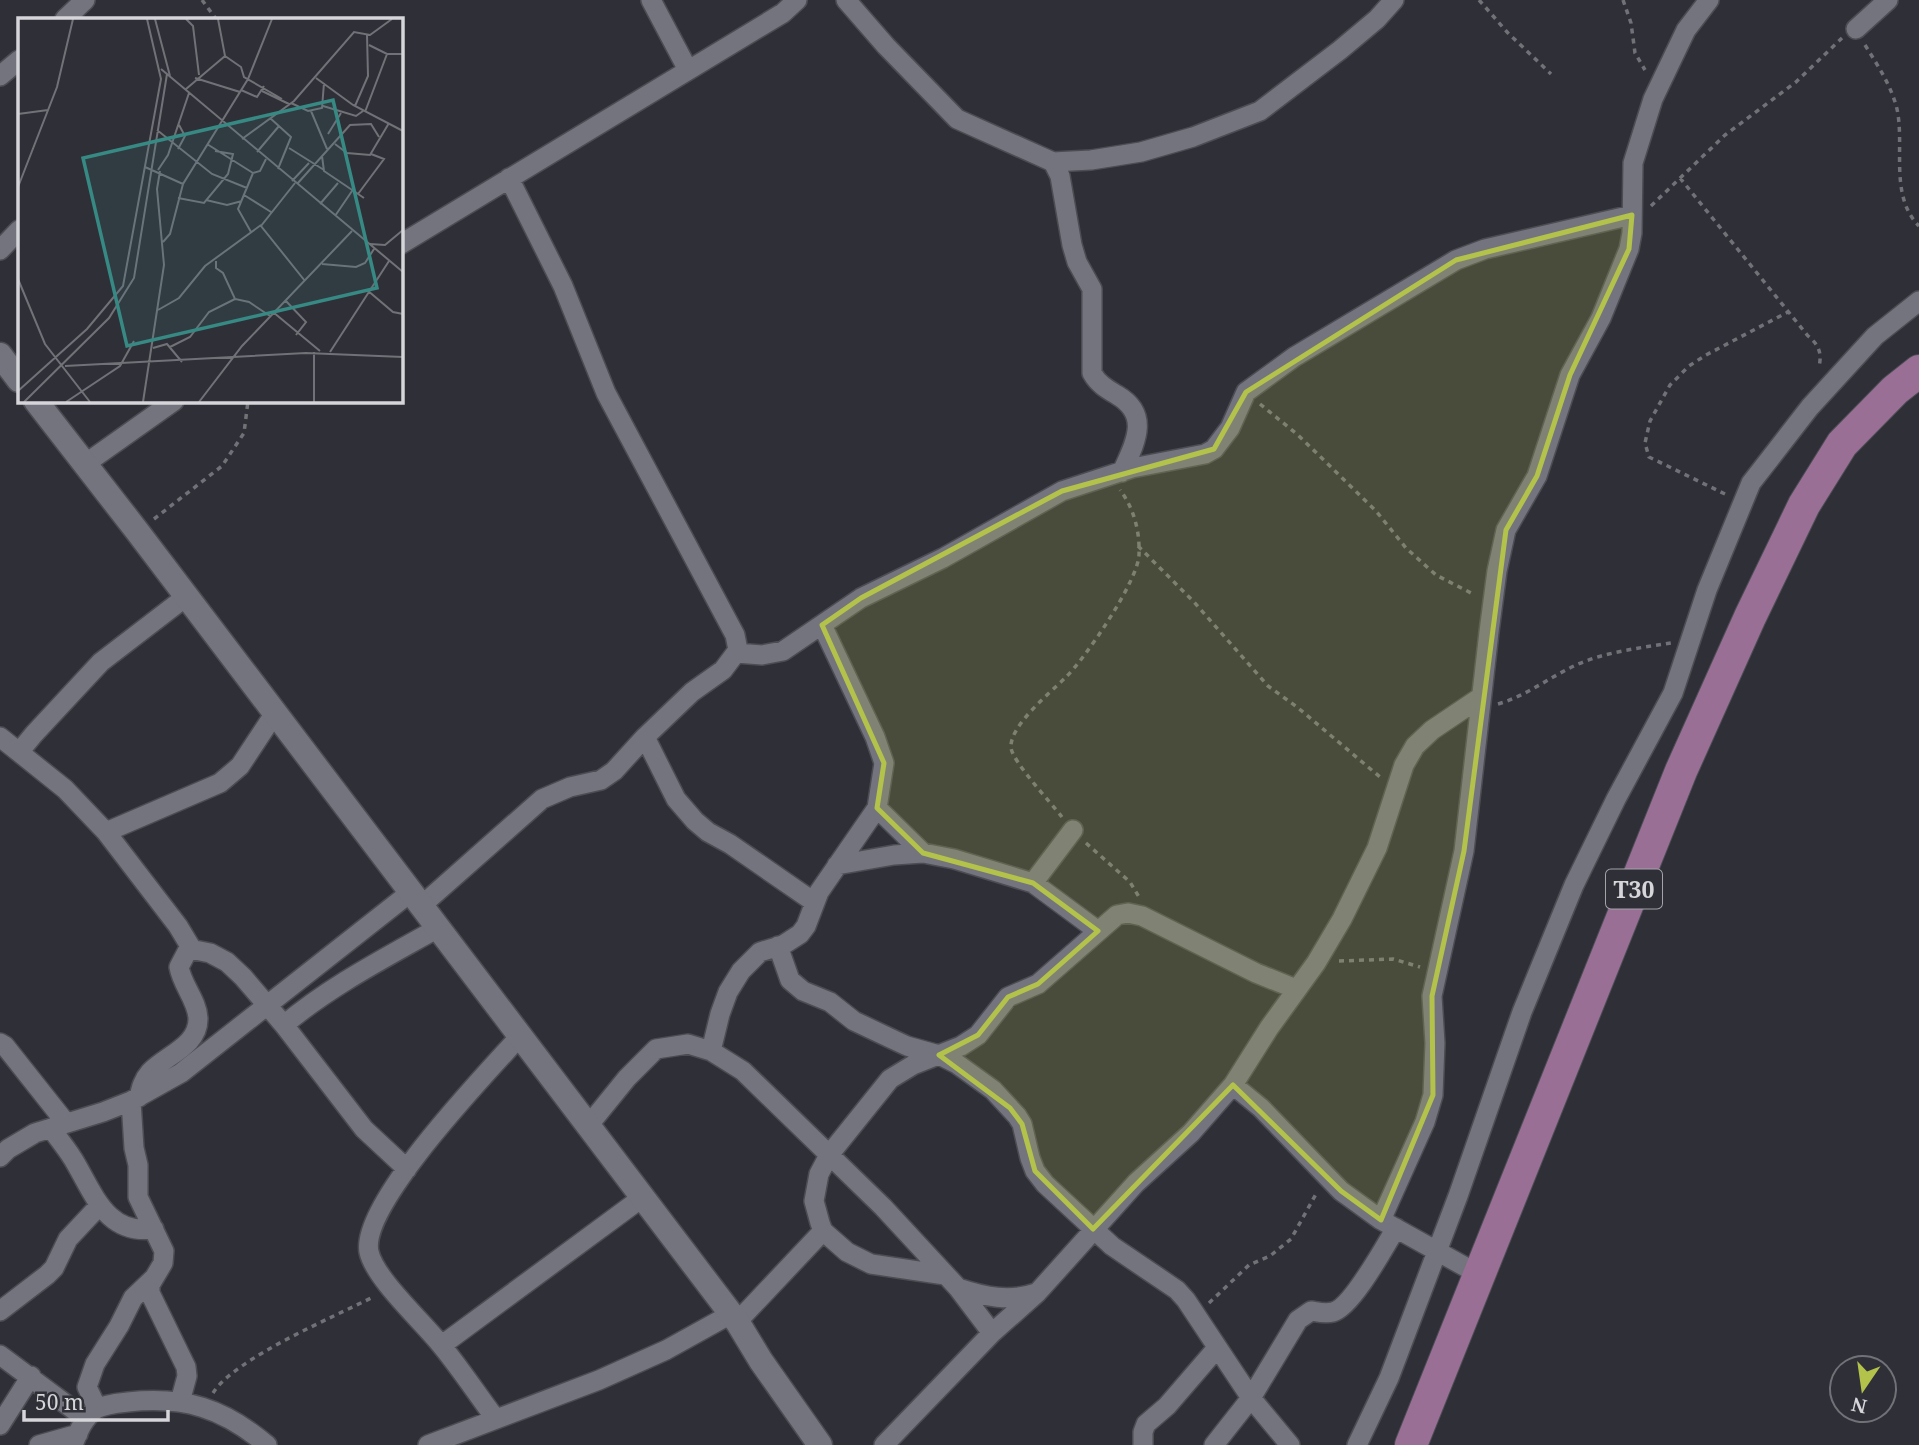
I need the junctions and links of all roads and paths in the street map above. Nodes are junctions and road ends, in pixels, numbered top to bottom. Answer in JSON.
{"nodes":[{"id":1,"x":202,"y":0,"type":"edge"},
{"id":2,"x":651,"y":0,"type":"edge"},
{"id":3,"x":846,"y":0,"type":"edge"},
{"id":4,"x":1394,"y":0,"type":"edge"},
{"id":5,"x":1479,"y":0,"type":"edge"},
{"id":6,"x":1623,"y":0,"type":"edge"},
{"id":7,"x":1709,"y":0,"type":"edge"},
{"id":8,"x":1888,"y":0,"type":"edge"},
{"id":9,"x":795,"y":1,"type":"edge"},
{"id":10,"x":215,"y":18,"type":"edge"},
{"id":11,"x":1856,"y":29,"type":"junction"},
{"id":12,"x":18,"y":61,"type":"edge"},
{"id":13,"x":688,"y":71,"type":"junction"},
{"id":14,"x":1551,"y":74,"type":"dead end"},
{"id":15,"x":0,"y":76,"type":"edge"},
{"id":16,"x":1658,"y":88,"type":"junction"},
{"id":17,"x":1053,"y":162,"type":"junction"},
{"id":18,"x":509,"y":178,"type":"junction"},
{"id":19,"x":1680,"y":178,"type":"junction"},
{"id":20,"x":1632,"y":220,"type":"junction"},
{"id":21,"x":1919,"y":226,"type":"edge"},
{"id":22,"x":18,"y":231,"type":"edge"},
{"id":23,"x":402,"y":243,"type":"edge"},
{"id":24,"x":0,"y":250,"type":"edge"},
{"id":25,"x":1919,"y":301,"type":"edge"},
{"id":26,"x":1788,"y":312,"type":"junction"},
{"id":27,"x":0,"y":355,"type":"edge"},
{"id":28,"x":1919,"y":371,"type":"edge"},
{"id":29,"x":18,"y":379,"type":"edge"},
{"id":30,"x":1246,"y":392,"type":"junction"},
{"id":31,"x":37,"y":402,"type":"edge"},
{"id":32,"x":173,"y":402,"type":"edge"},
{"id":33,"x":248,"y":402,"type":"edge"},
{"id":34,"x":1810,"y":407,"type":"junction"},
{"id":35,"x":85,"y":464,"type":"junction"},
{"id":36,"x":1116,"y":474,"type":"junction"},
{"id":37,"x":1743,"y":502,"type":"junction"},
{"id":38,"x":137,"y":531,"type":"junction"},
{"id":39,"x":1138,"y":545,"type":"junction"},
{"id":40,"x":187,"y":596,"type":"junction"},
{"id":41,"x":1492,"y":604,"type":"junction"},
{"id":42,"x":822,"y":625,"type":"junction"},
{"id":43,"x":1690,"y":641,"type":"junction"},
{"id":44,"x":736,"y":653,"type":"junction"},
{"id":45,"x":1481,"y":703,"type":"junction"},
{"id":46,"x":275,"y":713,"type":"junction"},
{"id":47,"x":0,"y":737,"type":"edge"},
{"id":48,"x":645,"y":737,"type":"junction"},
{"id":49,"x":20,"y":751,"type":"junction"},
{"id":50,"x":1395,"y":789,"type":"junction"},
{"id":51,"x":877,"y":808,"type":"junction"},
{"id":52,"x":1073,"y":830,"type":"junction"},
{"id":53,"x":106,"y":832,"type":"junction"},
{"id":54,"x":923,"y":853,"type":"junction"},
{"id":55,"x":837,"y":865,"type":"junction"},
{"id":56,"x":1033,"y":883,"type":"junction"},
{"id":57,"x":416,"y":899,"type":"junction"},
{"id":58,"x":814,"y":902,"type":"junction"},
{"id":59,"x":1142,"y":916,"type":"junction"},
{"id":60,"x":438,"y":928,"type":"junction"},
{"id":61,"x":1098,"y":931,"type":"junction"},
{"id":62,"x":778,"y":946,"type":"junction"},
{"id":63,"x":190,"y":949,"type":"junction"},
{"id":64,"x":1316,"y":963,"type":"junction"},
{"id":65,"x":1435,"y":974,"type":"junction"},
{"id":66,"x":1296,"y":989,"type":"junction"},
{"id":67,"x":267,"y":1007,"type":"junction"},
{"id":68,"x":284,"y":1025,"type":"junction"},
{"id":69,"x":520,"y":1036,"type":"junction"},
{"id":70,"x":0,"y":1043,"type":"edge"},
{"id":71,"x":712,"y":1051,"type":"junction"},
{"id":72,"x":939,"y":1055,"type":"junction"},
{"id":73,"x":1233,"y":1085,"type":"junction"},
{"id":74,"x":135,"y":1099,"type":"junction"},
{"id":75,"x":58,"y":1125,"type":"junction"},
{"id":76,"x":589,"y":1126,"type":"junction"},
{"id":77,"x":829,"y":1155,"type":"junction"},
{"id":78,"x":0,"y":1157,"type":"edge"},
{"id":79,"x":407,"y":1170,"type":"junction"},
{"id":80,"x":1326,"y":1177,"type":"junction"},
{"id":81,"x":643,"y":1197,"type":"junction"},
{"id":82,"x":99,"y":1206,"type":"junction"},
{"id":83,"x":1388,"y":1224,"type":"junction"},
{"id":84,"x":154,"y":1229,"type":"junction"},
{"id":85,"x":1093,"y":1229,"type":"junction"},
{"id":86,"x":823,"y":1231,"type":"junction"},
{"id":87,"x":1437,"y":1250,"type":"junction"},
{"id":88,"x":1480,"y":1275,"type":"junction"},
{"id":89,"x":153,"y":1279,"type":"junction"},
{"id":90,"x":952,"y":1281,"type":"junction"},
{"id":91,"x":392,"y":1288,"type":"junction"},
{"id":92,"x":1037,"y":1293,"type":"junction"},
{"id":93,"x":0,"y":1311,"type":"edge"},
{"id":94,"x":1196,"y":1314,"type":"junction"},
{"id":95,"x":734,"y":1318,"type":"junction"},
{"id":96,"x":992,"y":1333,"type":"junction"},
{"id":97,"x":442,"y":1346,"type":"junction"},
{"id":98,"x":1217,"y":1348,"type":"junction"},
{"id":99,"x":0,"y":1355,"type":"edge"},
{"id":100,"x":31,"y":1376,"type":"junction"},
{"id":101,"x":1251,"y":1398,"type":"junction"},
{"id":102,"x":180,"y":1402,"type":"junction"},
{"id":103,"x":204,"y":1406,"type":"junction"},
{"id":104,"x":495,"y":1418,"type":"junction"},
{"id":105,"x":0,"y":1425,"type":"edge"},
{"id":106,"x":83,"y":1427,"type":"edge"},
{"id":107,"x":39,"y":1445,"type":"edge"},
{"id":108,"x":267,"y":1445,"type":"edge"},
{"id":109,"x":428,"y":1445,"type":"edge"},
{"id":110,"x":820,"y":1445,"type":"edge"},
{"id":111,"x":884,"y":1445,"type":"edge"},
{"id":112,"x":1143,"y":1445,"type":"edge"},
{"id":113,"x":1214,"y":1445,"type":"edge"},
{"id":114,"x":1290,"y":1445,"type":"edge"},
{"id":115,"x":1357,"y":1445,"type":"edge"},
{"id":116,"x":1411,"y":1445,"type":"edge"}],
"edges":[{"from":1,"to":10,"type":"path"},
{"from":2,"to":13,"type":"street"},
{"from":3,"to":17,"type":"street"},
{"from":4,"to":17,"type":"street"},
{"from":5,"to":14,"type":"path"},
{"from":6,"to":16,"type":"path"},
{"from":7,"to":16,"type":"street"},
{"from":8,"to":11,"type":"street"},
{"from":9,"to":13,"type":"street"},
{"from":11,"to":19,"type":"path"},
{"from":11,"to":21,"type":"path"},
{"from":12,"to":15,"type":"street"},
{"from":13,"to":18,"type":"street"},
{"from":16,"to":20,"type":"street"},
{"from":17,"to":36,"type":"street"},
{"from":18,"to":23,"type":"street"},
{"from":18,"to":44,"type":"street"},
{"from":19,"to":20,"type":"path"},
{"from":19,"to":26,"type":"path"},
{"from":20,"to":30,"type":"street"},
{"from":20,"to":41,"type":"street"},
{"from":22,"to":24,"type":"street"},
{"from":25,"to":34,"type":"street"},
{"from":26,"to":34,"type":"path"},
{"from":26,"to":37,"type":"path"},
{"from":27,"to":29,"type":"street"},
{"from":28,"to":88,"type":"main road","number":"T30"},
{"from":30,"to":36,"type":"street"},
{"from":30,"to":41,"type":"path"},
{"from":31,"to":35,"type":"street"},
{"from":32,"to":35,"type":"street"},
{"from":33,"to":38,"type":"path"},
{"from":34,"to":37,"type":"street"},
{"from":35,"to":38,"type":"street"},
{"from":36,"to":39,"type":"path"},
{"from":36,"to":42,"type":"street"},
{"from":37,"to":43,"type":"street"},
{"from":38,"to":40,"type":"street"},
{"from":39,"to":50,"type":"path"},
{"from":39,"to":52,"type":"path"},
{"from":40,"to":46,"type":"street"},
{"from":40,"to":49,"type":"street"},
{"from":41,"to":45,"type":"street"},
{"from":42,"to":44,"type":"street"},
{"from":42,"to":51,"type":"street"},
{"from":43,"to":45,"type":"path"},
{"from":43,"to":87,"type":"street"},
{"from":44,"to":48,"type":"street"},
{"from":45,"to":50,"type":"street"},
{"from":45,"to":65,"type":"street"},
{"from":46,"to":53,"type":"street"},
{"from":46,"to":57,"type":"street"},
{"from":47,"to":49,"type":"street"},
{"from":48,"to":57,"type":"street"},
{"from":48,"to":58,"type":"street"},
{"from":49,"to":53,"type":"street"},
{"from":50,"to":64,"type":"street"},
{"from":51,"to":54,"type":"street"},
{"from":51,"to":55,"type":"street"},
{"from":52,"to":56,"type":"street"},
{"from":52,"to":59,"type":"path"},
{"from":53,"to":63,"type":"street"},
{"from":54,"to":55,"type":"street"},
{"from":54,"to":56,"type":"street"},
{"from":55,"to":58,"type":"street"},
{"from":56,"to":61,"type":"street"},
{"from":57,"to":60,"type":"street"},
{"from":57,"to":67,"type":"street"},
{"from":58,"to":62,"type":"street"},
{"from":59,"to":61,"type":"street"},
{"from":59,"to":66,"type":"street"},
{"from":60,"to":68,"type":"street"},
{"from":60,"to":69,"type":"street"},
{"from":61,"to":72,"type":"street"},
{"from":62,"to":71,"type":"street"},
{"from":62,"to":72,"type":"street"},
{"from":63,"to":67,"type":"street"},
{"from":63,"to":74,"type":"street"},
{"from":64,"to":65,"type":"path"},
{"from":64,"to":66,"type":"street"},
{"from":65,"to":83,"type":"street"},
{"from":66,"to":73,"type":"street"},
{"from":67,"to":68,"type":"street"},
{"from":67,"to":74,"type":"street"},
{"from":68,"to":79,"type":"street"},
{"from":69,"to":76,"type":"street"},
{"from":69,"to":79,"type":"street"},
{"from":70,"to":75,"type":"street"},
{"from":71,"to":76,"type":"street"},
{"from":71,"to":77,"type":"street"},
{"from":72,"to":77,"type":"street"},
{"from":72,"to":85,"type":"street"},
{"from":73,"to":80,"type":"street"},
{"from":73,"to":85,"type":"street"},
{"from":74,"to":75,"type":"street"},
{"from":74,"to":84,"type":"street"},
{"from":75,"to":78,"type":"street"},
{"from":75,"to":82,"type":"street"},
{"from":76,"to":81,"type":"street"},
{"from":77,"to":86,"type":"street"},
{"from":77,"to":90,"type":"street"},
{"from":79,"to":91,"type":"street"},
{"from":80,"to":83,"type":"street"},
{"from":80,"to":94,"type":"path"},
{"from":81,"to":95,"type":"street"},
{"from":81,"to":97,"type":"street"},
{"from":82,"to":84,"type":"street"},
{"from":82,"to":93,"type":"street"},
{"from":83,"to":87,"type":"street"},
{"from":83,"to":101,"type":"street"},
{"from":84,"to":89,"type":"street"},
{"from":85,"to":92,"type":"street"},
{"from":85,"to":94,"type":"street"},
{"from":86,"to":90,"type":"street"},
{"from":86,"to":95,"type":"street"},
{"from":87,"to":88,"type":"street"},
{"from":87,"to":115,"type":"street"},
{"from":88,"to":116,"type":"main road","number":"T30"},
{"from":89,"to":102,"type":"street"},
{"from":89,"to":106,"type":"street"},
{"from":90,"to":92,"type":"street"},
{"from":90,"to":96,"type":"street"},
{"from":91,"to":97,"type":"street"},
{"from":91,"to":103,"type":"path"},
{"from":92,"to":96,"type":"street"},
{"from":94,"to":98,"type":"street"},
{"from":95,"to":104,"type":"street"},
{"from":95,"to":110,"type":"street"},
{"from":96,"to":111,"type":"street"},
{"from":97,"to":104,"type":"street"},
{"from":98,"to":101,"type":"street"},
{"from":98,"to":112,"type":"street"},
{"from":99,"to":100,"type":"street"},
{"from":100,"to":105,"type":"street"},
{"from":100,"to":106,"type":"street"},
{"from":101,"to":113,"type":"street"},
{"from":101,"to":114,"type":"street"},
{"from":102,"to":103,"type":"street"},
{"from":102,"to":106,"type":"street"},
{"from":103,"to":108,"type":"street"},
{"from":104,"to":109,"type":"street"},
{"from":106,"to":107,"type":"street"}]}
